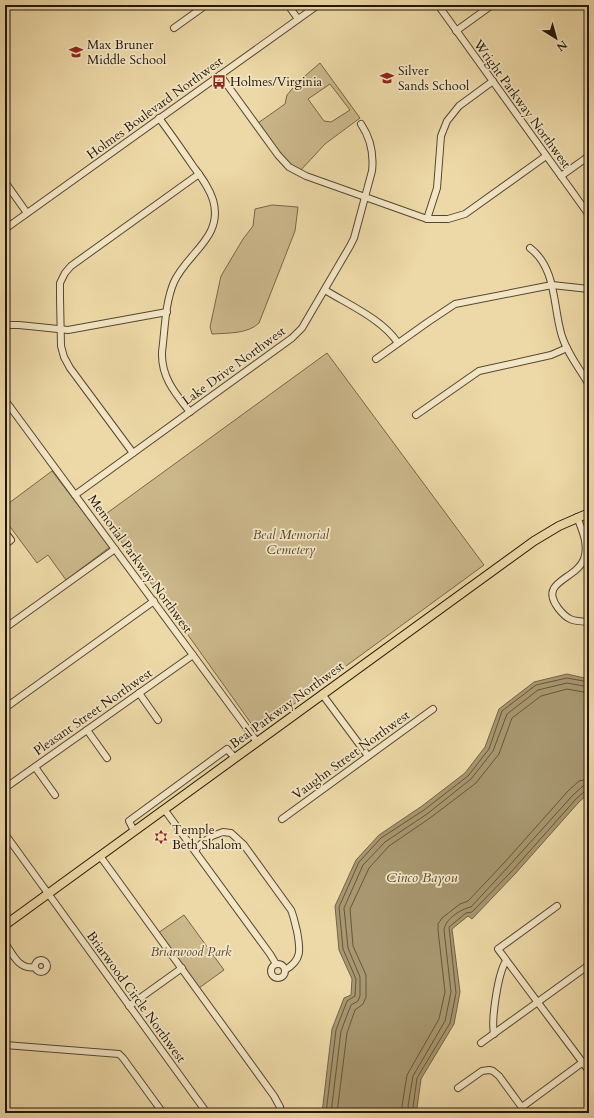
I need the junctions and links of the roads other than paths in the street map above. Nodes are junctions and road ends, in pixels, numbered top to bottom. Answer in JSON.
{"nodes":[{"id":1,"x":206,"y":5,"type":"edge"},
{"id":2,"x":288,"y":5,"type":"edge"},
{"id":3,"x":318,"y":5,"type":"edge"},
{"id":4,"x":438,"y":5,"type":"edge"},
{"id":5,"x":492,"y":5,"type":"edge"},
{"id":6,"x":298,"y":19,"type":"junction"},
{"id":7,"x":174,"y":28,"type":"dead end"},
{"id":8,"x":456,"y":31,"type":"junction"},
{"id":9,"x":220,"y":75,"type":"junction"},
{"id":10,"x":493,"y":81,"type":"junction"},
{"id":11,"x":159,"y":118,"type":"junction"},
{"id":12,"x":361,"y":124,"type":"dead end"},
{"id":13,"x":546,"y":156,"type":"junction"},
{"id":14,"x":589,"y":156,"type":"edge"},
{"id":15,"x":199,"y":174,"type":"junction"},
{"id":16,"x":561,"y":176,"type":"junction"},
{"id":17,"x":5,"y":182,"type":"edge"},
{"id":18,"x":365,"y":197,"type":"junction"},
{"id":19,"x":27,"y":213,"type":"junction"},
{"id":20,"x":589,"y":215,"type":"edge"},
{"id":21,"x":427,"y":219,"type":"junction"},
{"id":22,"x":5,"y":229,"type":"edge"},
{"id":23,"x":530,"y":248,"type":"dead end"},
{"id":24,"x":552,"y":285,"type":"junction"},
{"id":25,"x":589,"y":288,"type":"edge"},
{"id":26,"x":325,"y":290,"type":"junction"},
{"id":27,"x":167,"y":312,"type":"junction"},
{"id":28,"x":5,"y":326,"type":"edge"},
{"id":29,"x":60,"y":328,"type":"junction"},
{"id":30,"x":398,"y":343,"type":"junction"},
{"id":31,"x":567,"y":348,"type":"junction"},
{"id":32,"x":376,"y":359,"type":"dead end"},
{"id":33,"x":589,"y":386,"type":"edge"},
{"id":34,"x":5,"y":400,"type":"edge"},
{"id":35,"x":190,"y":412,"type":"junction"},
{"id":36,"x":416,"y":416,"type":"dead end"},
{"id":37,"x":133,"y":453,"type":"junction"},
{"id":38,"x":75,"y":495,"type":"junction"},
{"id":39,"x":589,"y":513,"type":"edge"},
{"id":40,"x":577,"y":517,"type":"junction"},
{"id":41,"x":5,"y":532,"type":"edge"},
{"id":42,"x":5,"y":545,"type":"edge"},
{"id":43,"x":115,"y":549,"type":"junction"},
{"id":44,"x":154,"y":601,"type":"junction"},
{"id":45,"x":589,"y":622,"type":"edge"},
{"id":46,"x":5,"y":628,"type":"edge"},
{"id":47,"x":193,"y":655,"type":"junction"},
{"id":48,"x":139,"y":693,"type":"junction"},
{"id":49,"x":322,"y":694,"type":"junction"},
{"id":50,"x":5,"y":708,"type":"edge"},
{"id":51,"x":433,"y":709,"type":"dead end"},
{"id":52,"x":158,"y":720,"type":"dead end"},
{"id":53,"x":87,"y":730,"type":"junction"},
{"id":54,"x":257,"y":742,"type":"junction"},
{"id":55,"x":368,"y":756,"type":"junction"},
{"id":56,"x":107,"y":758,"type":"dead end"},
{"id":57,"x":235,"y":758,"type":"junction"},
{"id":58,"x":35,"y":767,"type":"junction"},
{"id":59,"x":5,"y":788,"type":"edge"},
{"id":60,"x":55,"y":795,"type":"dead end"},
{"id":61,"x":164,"y":809,"type":"junction"},
{"id":62,"x":282,"y":819,"type":"dead end"},
{"id":63,"x":134,"y":831,"type":"junction"},
{"id":64,"x":5,"y":834,"type":"edge"},
{"id":65,"x":195,"y":850,"type":"junction"},
{"id":66,"x":100,"y":856,"type":"junction"},
{"id":67,"x":48,"y":894,"type":"junction"},
{"id":68,"x":557,"y":906,"type":"dead end"},
{"id":69,"x":5,"y":925,"type":"edge"},
{"id":70,"x":5,"y":943,"type":"edge"},
{"id":71,"x":506,"y":961,"type":"junction"},
{"id":72,"x":276,"y":964,"type":"junction"},
{"id":73,"x":589,"y":965,"type":"edge"},
{"id":74,"x":35,"y":967,"type":"dead end"},
{"id":75,"x":182,"y":968,"type":"junction"},
{"id":76,"x":285,"y":970,"type":"junction"},
{"id":77,"x":538,"y":1002,"type":"junction"},
{"id":78,"x":129,"y":1006,"type":"junction"},
{"id":79,"x":494,"y":1034,"type":"junction"},
{"id":80,"x":481,"y":1043,"type":"dead end"},
{"id":81,"x":5,"y":1045,"type":"edge"},
{"id":82,"x":583,"y":1062,"type":"junction"},
{"id":83,"x":589,"y":1070,"type":"edge"},
{"id":84,"x":458,"y":1088,"type":"dead end"},
{"id":85,"x":522,"y":1107,"type":"junction"},
{"id":86,"x":164,"y":1113,"type":"edge"},
{"id":87,"x":206,"y":1113,"type":"edge"},
{"id":88,"x":281,"y":1113,"type":"edge"},
{"id":89,"x":526,"y":1113,"type":"edge"}],
"edges":[{"from":1,"to":7,"type":"street"},
{"from":2,"to":6,"type":"street"},
{"from":3,"to":6,"type":"street","name":"Holmes Boulevard Northwest"},
{"from":4,"to":8,"type":"street","name":"Wright Parkway Northwest"},
{"from":5,"to":8,"type":"street"},
{"from":6,"to":9,"type":"street","name":"Holmes Boulevard Northwest"},
{"from":8,"to":10,"type":"street","name":"Wright Parkway Northwest"},
{"from":9,"to":11,"type":"street","name":"Holmes Boulevard Northwest"},
{"from":9,"to":18,"type":"street"},
{"from":10,"to":13,"type":"street","name":"Wright Parkway Northwest"},
{"from":10,"to":21,"type":"street"},
{"from":11,"to":15,"type":"street"},
{"from":11,"to":19,"type":"street","name":"Holmes Boulevard Northwest"},
{"from":12,"to":18,"type":"street","name":"Lake Drive Northwest"},
{"from":13,"to":16,"type":"street","name":"Wright Parkway Northwest"},
{"from":13,"to":21,"type":"street"},
{"from":14,"to":16,"type":"street"},
{"from":15,"to":27,"type":"street"},
{"from":15,"to":29,"type":"street"},
{"from":16,"to":20,"type":"street","name":"Wright Parkway Northwest"},
{"from":17,"to":19,"type":"street"},
{"from":18,"to":21,"type":"street"},
{"from":18,"to":26,"type":"street","name":"Lake Drive Northwest"},
{"from":19,"to":22,"type":"street","name":"Holmes Boulevard Northwest"},
{"from":23,"to":24,"type":"street"},
{"from":24,"to":25,"type":"street"},
{"from":24,"to":30,"type":"street"},
{"from":24,"to":31,"type":"street"},
{"from":26,"to":30,"type":"street"},
{"from":26,"to":35,"type":"street","name":"Lake Drive Northwest"},
{"from":27,"to":29,"type":"street"},
{"from":27,"to":35,"type":"street"},
{"from":28,"to":29,"type":"street"},
{"from":29,"to":37,"type":"street"},
{"from":30,"to":32,"type":"street"},
{"from":31,"to":33,"type":"street"},
{"from":31,"to":36,"type":"street"},
{"from":34,"to":38,"type":"street","name":"Memorial Parkway Northwest"},
{"from":35,"to":37,"type":"street","name":"Lake Drive Northwest"},
{"from":37,"to":38,"type":"street","name":"Lake Drive Northwest"},
{"from":38,"to":43,"type":"street","name":"Memorial Parkway Northwest"},
{"from":39,"to":40,"type":"main road","name":"Beal Parkway Northwest"},
{"from":40,"to":45,"type":"street"},
{"from":40,"to":49,"type":"main road","name":"Beal Parkway Northwest"},
{"from":41,"to":42,"type":"street"},
{"from":43,"to":44,"type":"street","name":"Memorial Parkway Northwest"},
{"from":43,"to":46,"type":"street"},
{"from":44,"to":47,"type":"street","name":"Memorial Parkway Northwest"},
{"from":44,"to":50,"type":"street"},
{"from":47,"to":48,"type":"street","name":"Pleasant Street Northwest"},
{"from":47,"to":54,"type":"street","name":"Memorial Parkway Northwest"},
{"from":48,"to":52,"type":"street"},
{"from":48,"to":53,"type":"street","name":"Pleasant Street Northwest"},
{"from":49,"to":54,"type":"main road","name":"Beal Parkway Northwest"},
{"from":49,"to":55,"type":"street"},
{"from":51,"to":55,"type":"street","name":"Vaughn Street Northwest"},
{"from":53,"to":56,"type":"street"},
{"from":53,"to":58,"type":"street","name":"Pleasant Street Northwest"},
{"from":54,"to":57,"type":"main road","name":"Beal Parkway Northwest"},
{"from":55,"to":62,"type":"street","name":"Vaughn Street Northwest"},
{"from":57,"to":61,"type":"main road","name":"Beal Parkway Northwest"},
{"from":57,"to":63,"type":"street"},
{"from":58,"to":59,"type":"street","name":"Pleasant Street Northwest"},
{"from":58,"to":60,"type":"street"},
{"from":61,"to":63,"type":"main road","name":"Beal Parkway Northwest"},
{"from":61,"to":65,"type":"street"},
{"from":63,"to":66,"type":"main road","name":"Beal Parkway Northwest"},
{"from":64,"to":67,"type":"street","name":"Briarwood Circle Northwest"},
{"from":65,"to":72,"type":"street"},
{"from":65,"to":76,"type":"street"},
{"from":66,"to":67,"type":"main road","name":"Beal Parkway Northwest"},
{"from":66,"to":75,"type":"street"},
{"from":67,"to":69,"type":"main road","name":"Beal Parkway Northwest"},
{"from":67,"to":78,"type":"street","name":"Briarwood Circle Northwest"},
{"from":68,"to":71,"type":"street"},
{"from":70,"to":74,"type":"street"},
{"from":71,"to":77,"type":"street"},
{"from":71,"to":79,"type":"street"},
{"from":72,"to":76,"type":"street"},
{"from":72,"to":76,"type":"street"},
{"from":73,"to":77,"type":"street"},
{"from":75,"to":78,"type":"street"},
{"from":75,"to":88,"type":"street"},
{"from":77,"to":79,"type":"street"},
{"from":77,"to":82,"type":"street"},
{"from":78,"to":87,"type":"street","name":"Briarwood Circle Northwest"},
{"from":79,"to":80,"type":"street"},
{"from":81,"to":86,"type":"street"},
{"from":82,"to":83,"type":"street"},
{"from":82,"to":85,"type":"street"},
{"from":84,"to":85,"type":"street"},
{"from":85,"to":89,"type":"street"}]}
